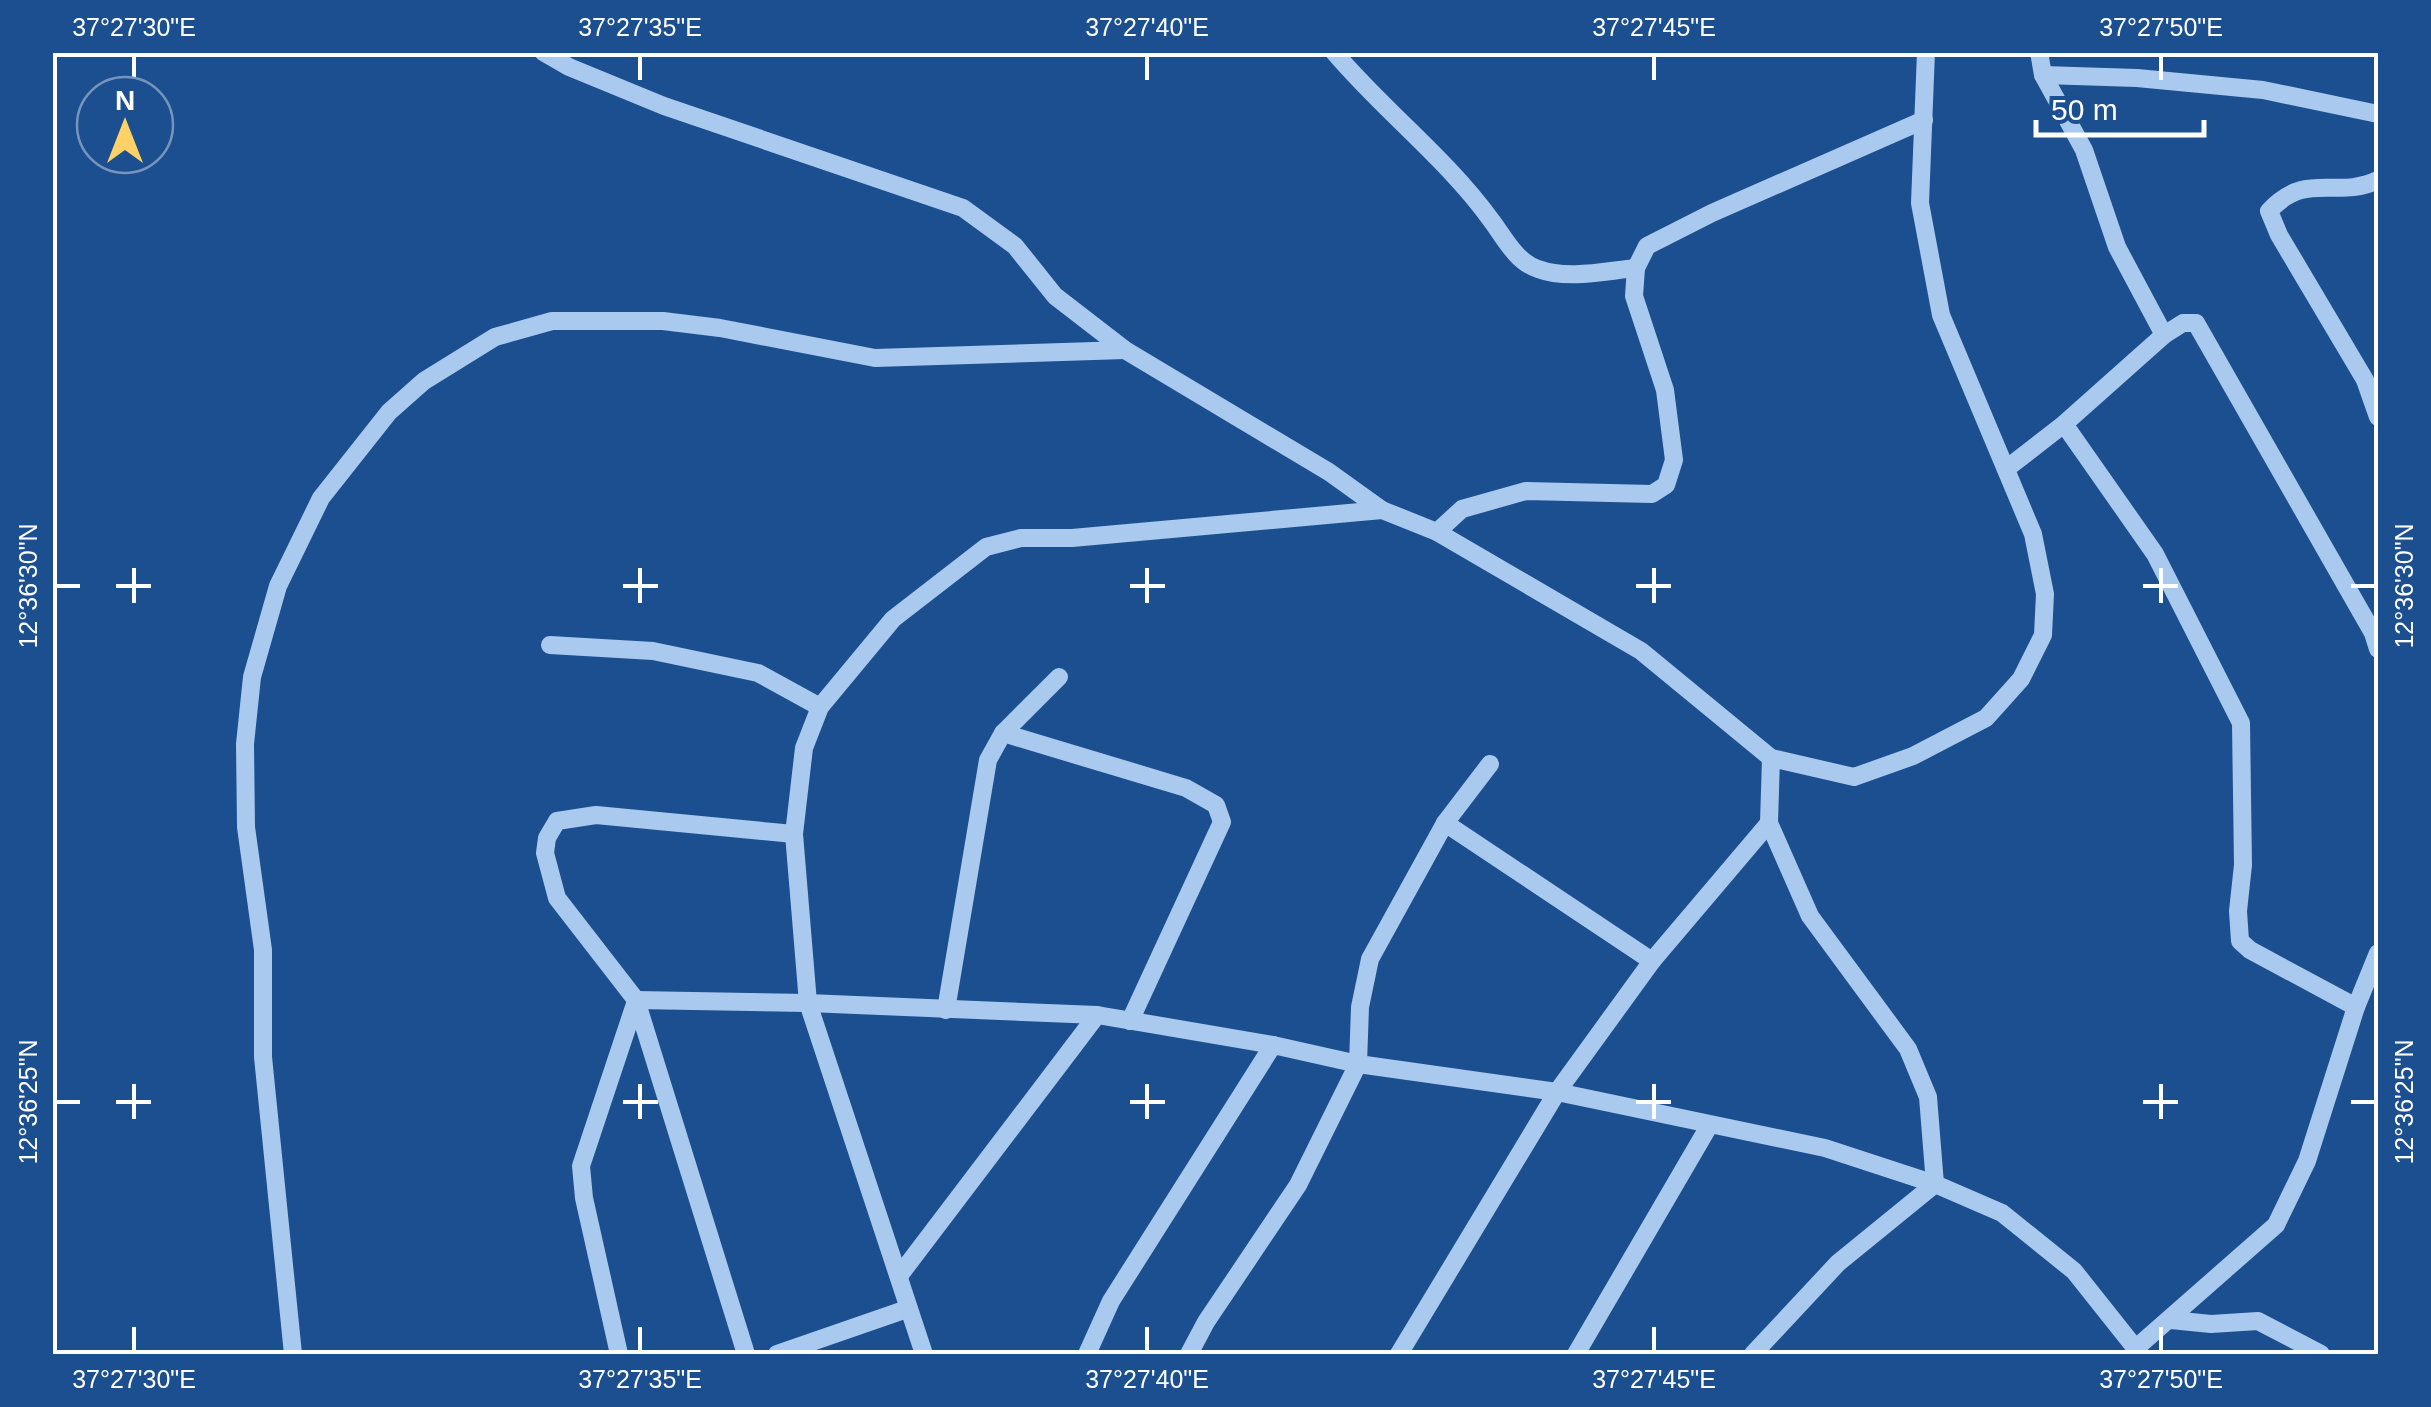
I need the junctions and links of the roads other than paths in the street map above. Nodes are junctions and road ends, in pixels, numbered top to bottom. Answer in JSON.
{"nodes":[{"id":1,"x":543,"y":52,"type":"edge"},
{"id":2,"x":1334,"y":52,"type":"edge"},
{"id":3,"x":1926,"y":52,"type":"edge"},
{"id":4,"x":2040,"y":52,"type":"edge"},
{"id":5,"x":2043,"y":76,"type":"junction"},
{"id":6,"x":2378,"y":114,"type":"edge"},
{"id":7,"x":1924,"y":120,"type":"junction"},
{"id":8,"x":2378,"y":180,"type":"edge"},
{"id":9,"x":1636,"y":268,"type":"junction"},
{"id":10,"x":2164,"y":335,"type":"junction"},
{"id":11,"x":1126,"y":350,"type":"junction"},
{"id":12,"x":2378,"y":416,"type":"edge"},
{"id":13,"x":2064,"y":424,"type":"junction"},
{"id":14,"x":2006,"y":469,"type":"junction"},
{"id":15,"x":1382,"y":510,"type":"junction"},
{"id":16,"x":1437,"y":532,"type":"junction"},
{"id":17,"x":550,"y":645,"type":"dead end"},
{"id":18,"x":2378,"y":649,"type":"edge"},
{"id":19,"x":1059,"y":677,"type":"dead end"},
{"id":20,"x":820,"y":706,"type":"junction"},
{"id":21,"x":1002,"y":733,"type":"junction"},
{"id":22,"x":1771,"y":758,"type":"junction"},
{"id":23,"x":1490,"y":764,"type":"dead end"},
{"id":24,"x":1446,"y":823,"type":"junction"},
{"id":25,"x":1769,"y":823,"type":"junction"},
{"id":26,"x":794,"y":834,"type":"junction"},
{"id":27,"x":2378,"y":953,"type":"edge"},
{"id":28,"x":1652,"y":961,"type":"junction"},
{"id":29,"x":636,"y":1000,"type":"junction"},
{"id":30,"x":808,"y":1003,"type":"junction"},
{"id":31,"x":2356,"y":1008,"type":"junction"},
{"id":32,"x":946,"y":1010,"type":"junction"},
{"id":33,"x":1097,"y":1015,"type":"junction"},
{"id":34,"x":1130,"y":1021,"type":"junction"},
{"id":35,"x":1273,"y":1045,"type":"junction"},
{"id":36,"x":1358,"y":1064,"type":"junction"},
{"id":37,"x":1558,"y":1092,"type":"junction"},
{"id":38,"x":1709,"y":1126,"type":"junction"},
{"id":39,"x":1936,"y":1184,"type":"junction"},
{"id":40,"x":898,"y":1276,"type":"junction"},
{"id":41,"x":906,"y":1309,"type":"junction"},
{"id":42,"x":2172,"y":1320,"type":"junction"},
{"id":43,"x":2138,"y":1351,"type":"edge"},
{"id":44,"x":293,"y":1354,"type":"edge"},
{"id":45,"x":619,"y":1354,"type":"edge"},
{"id":46,"x":746,"y":1354,"type":"edge"},
{"id":47,"x":777,"y":1354,"type":"edge"},
{"id":48,"x":924,"y":1354,"type":"edge"},
{"id":49,"x":1087,"y":1354,"type":"edge"},
{"id":50,"x":1190,"y":1354,"type":"edge"},
{"id":51,"x":1398,"y":1354,"type":"edge"},
{"id":52,"x":1576,"y":1354,"type":"edge"},
{"id":53,"x":1753,"y":1354,"type":"edge"},
{"id":54,"x":2322,"y":1354,"type":"edge"}],
"edges":[{"from":1,"to":11,"type":"street"},
{"from":2,"to":9,"type":"street"},
{"from":3,"to":7,"type":"street"},
{"from":4,"to":5,"type":"street"},
{"from":5,"to":6,"type":"street"},
{"from":5,"to":10,"type":"street"},
{"from":7,"to":9,"type":"street"},
{"from":7,"to":14,"type":"street"},
{"from":8,"to":12,"type":"street"},
{"from":9,"to":16,"type":"street"},
{"from":10,"to":13,"type":"street"},
{"from":10,"to":18,"type":"street"},
{"from":11,"to":15,"type":"street"},
{"from":11,"to":44,"type":"street"},
{"from":13,"to":14,"type":"street"},
{"from":13,"to":31,"type":"street"},
{"from":14,"to":22,"type":"street"},
{"from":15,"to":16,"type":"street"},
{"from":15,"to":20,"type":"street"},
{"from":16,"to":22,"type":"street"},
{"from":17,"to":20,"type":"street"},
{"from":19,"to":21,"type":"street"},
{"from":20,"to":26,"type":"street"},
{"from":21,"to":32,"type":"street"},
{"from":21,"to":34,"type":"street"},
{"from":22,"to":25,"type":"street"},
{"from":23,"to":24,"type":"street"},
{"from":24,"to":28,"type":"street"},
{"from":24,"to":36,"type":"street"},
{"from":25,"to":28,"type":"street"},
{"from":25,"to":39,"type":"street"},
{"from":26,"to":29,"type":"street"},
{"from":26,"to":30,"type":"street"},
{"from":27,"to":31,"type":"street"},
{"from":28,"to":37,"type":"street"},
{"from":29,"to":30,"type":"street"},
{"from":29,"to":45,"type":"street"},
{"from":29,"to":46,"type":"street"},
{"from":30,"to":32,"type":"street"},
{"from":30,"to":40,"type":"street"},
{"from":31,"to":42,"type":"street"},
{"from":32,"to":33,"type":"street"},
{"from":33,"to":34,"type":"street"},
{"from":33,"to":40,"type":"street"},
{"from":34,"to":35,"type":"street"},
{"from":35,"to":36,"type":"street"},
{"from":35,"to":49,"type":"street"},
{"from":36,"to":37,"type":"street"},
{"from":36,"to":50,"type":"street"},
{"from":37,"to":38,"type":"street"},
{"from":37,"to":51,"type":"street"},
{"from":38,"to":39,"type":"street"},
{"from":38,"to":52,"type":"street"},
{"from":39,"to":43,"type":"street"},
{"from":39,"to":53,"type":"street"},
{"from":40,"to":41,"type":"street"},
{"from":41,"to":47,"type":"street"},
{"from":41,"to":48,"type":"street"},
{"from":42,"to":43,"type":"street"},
{"from":42,"to":54,"type":"street"}]}
